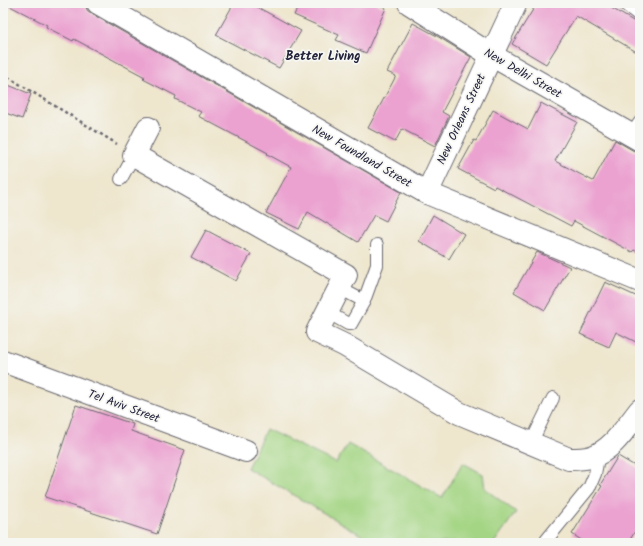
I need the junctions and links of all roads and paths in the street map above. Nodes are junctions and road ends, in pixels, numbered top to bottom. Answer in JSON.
{"nodes":[{"id":1,"x":98,"y":3,"type":"edge"},
{"id":2,"x":409,"y":3,"type":"edge"},
{"id":3,"x":516,"y":3,"type":"edge"},
{"id":4,"x":623,"y":3,"type":"edge"},
{"id":5,"x":640,"y":16,"type":"edge"},
{"id":6,"x":491,"y":55,"type":"junction"},
{"id":7,"x":3,"y":74,"type":"edge"},
{"id":8,"x":148,"y":128,"type":"dead end"},
{"id":9,"x":637,"y":132,"type":"edge"},
{"id":10,"x":134,"y":155,"type":"junction"},
{"id":11,"x":121,"y":178,"type":"dead end"},
{"id":12,"x":427,"y":193,"type":"junction"},
{"id":13,"x":377,"y":245,"type":"dead end"},
{"id":14,"x":640,"y":281,"type":"edge"},
{"id":15,"x":338,"y":288,"type":"junction"},
{"id":16,"x":364,"y":301,"type":"junction"},
{"id":17,"x":327,"y":312,"type":"junction"},
{"id":18,"x":3,"y":361,"type":"edge"},
{"id":19,"x":553,"y":398,"type":"dead end"},
{"id":20,"x":640,"y":410,"type":"edge"},
{"id":21,"x":531,"y":443,"type":"junction"},
{"id":22,"x":246,"y":451,"type":"dead end"},
{"id":23,"x":599,"y":453,"type":"junction"},
{"id":24,"x":544,"y":543,"type":"edge"}],
"edges":[{"from":1,"to":12,"type":"street","name":"New Foundland Street"},
{"from":2,"to":6,"type":"street","name":"New Delhi Street"},
{"from":3,"to":6,"type":"street","name":"New Orleans Street"},
{"from":4,"to":5,"type":"lane"},
{"from":6,"to":9,"type":"street","name":"New Delhi Street"},
{"from":6,"to":12,"type":"street","name":"New Orleans Street"},
{"from":7,"to":10,"type":"path"},
{"from":8,"to":10,"type":"street"},
{"from":10,"to":11,"type":"lane"},
{"from":10,"to":15,"type":"street"},
{"from":12,"to":14,"type":"street","name":"New Foundland Street"},
{"from":13,"to":16,"type":"lane"},
{"from":15,"to":16,"type":"lane"},
{"from":15,"to":17,"type":"street"},
{"from":16,"to":17,"type":"lane"},
{"from":17,"to":21,"type":"street"},
{"from":18,"to":22,"type":"street","name":"Tel Aviv Street"},
{"from":19,"to":21,"type":"lane"},
{"from":20,"to":23,"type":"street"},
{"from":21,"to":23,"type":"street"},
{"from":23,"to":24,"type":"lane"}]}
